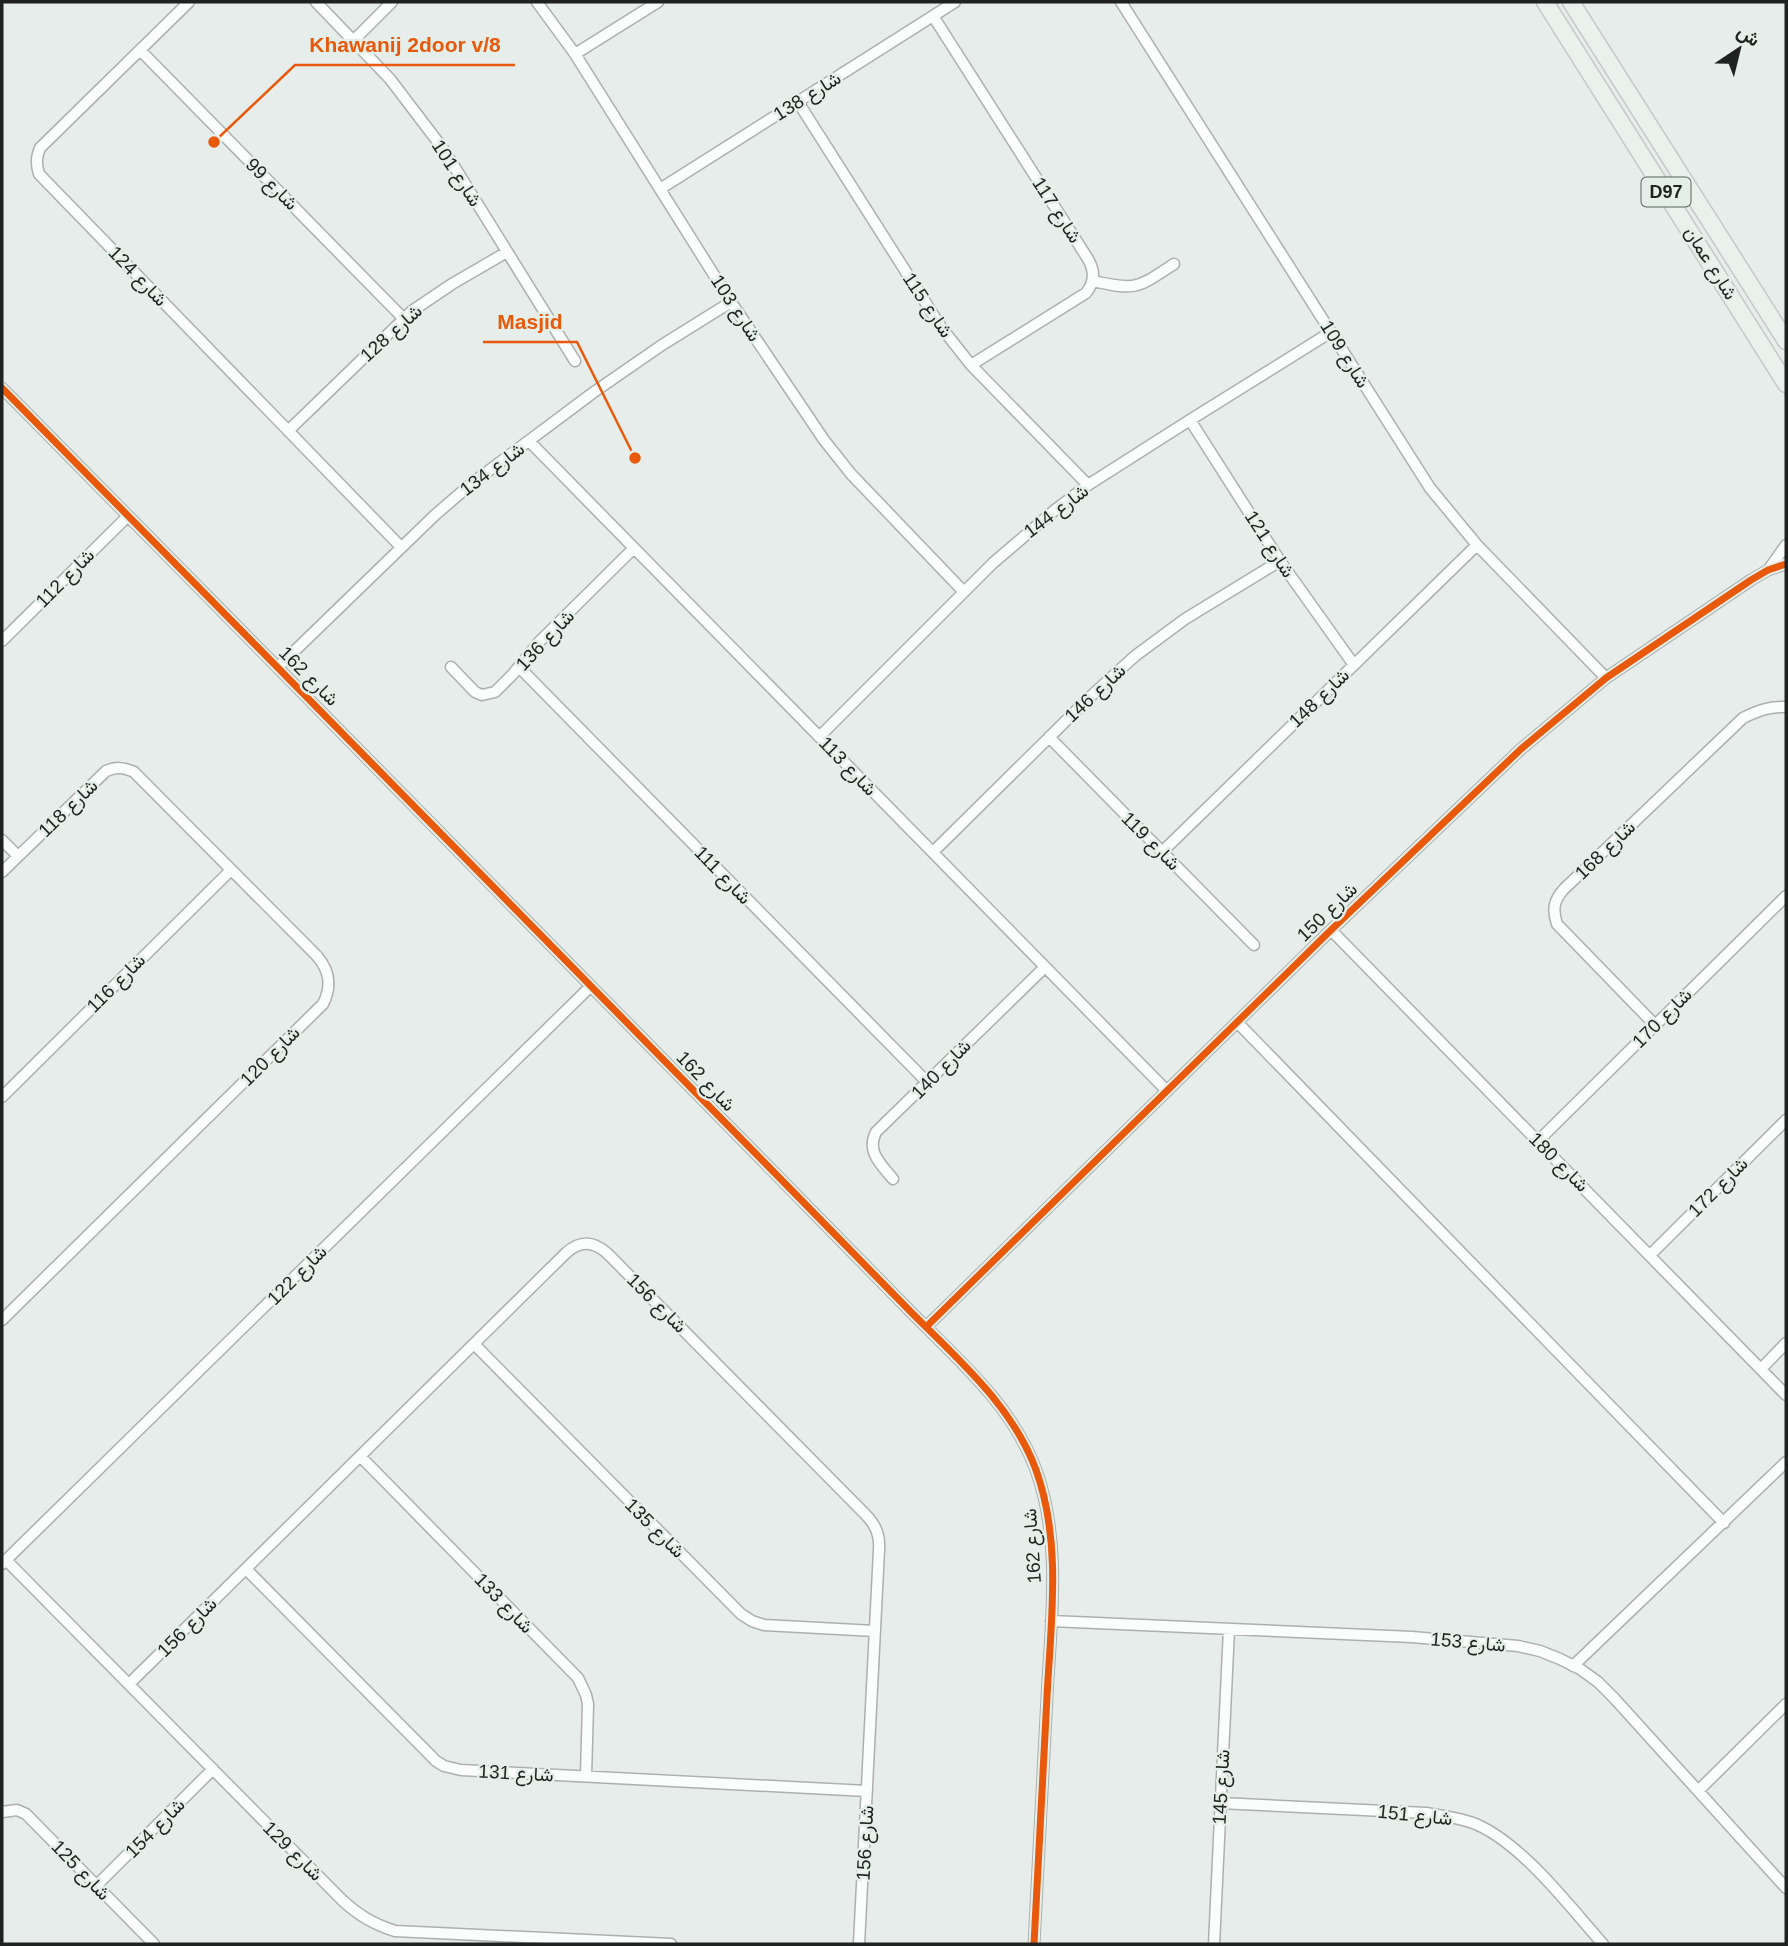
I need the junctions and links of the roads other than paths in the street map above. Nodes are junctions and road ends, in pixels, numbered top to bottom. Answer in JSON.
{"nodes":[{"id":1,"x":189,"y":2,"type":"edge"},
{"id":2,"x":316,"y":2,"type":"edge"},
{"id":3,"x":392,"y":2,"type":"edge"},
{"id":4,"x":537,"y":2,"type":"edge"},
{"id":5,"x":658,"y":2,"type":"edge"},
{"id":6,"x":955,"y":2,"type":"edge"},
{"id":7,"x":1121,"y":2,"type":"edge"},
{"id":8,"x":1545,"y":2,"type":"edge"},
{"id":9,"x":1571,"y":2,"type":"edge"},
{"id":10,"x":933,"y":16,"type":"junction"},
{"id":11,"x":354,"y":40,"type":"junction"},
{"id":12,"x":140,"y":50,"type":"junction"},
{"id":13,"x":575,"y":54,"type":"junction"},
{"id":14,"x":798,"y":102,"type":"junction"},
{"id":15,"x":660,"y":189,"type":"junction"},
{"id":16,"x":507,"y":252,"type":"junction"},
{"id":17,"x":1174,"y":264,"type":"dead end"},
{"id":18,"x":1093,"y":281,"type":"junction"},
{"id":19,"x":732,"y":302,"type":"junction"},
{"id":20,"x":404,"y":318,"type":"junction"},
{"id":21,"x":1331,"y":332,"type":"junction"},
{"id":22,"x":1786,"y":341,"type":"edge"},
{"id":23,"x":575,"y":361,"type":"dead end"},
{"id":24,"x":971,"y":365,"type":"junction"},
{"id":25,"x":1786,"y":384,"type":"edge"},
{"id":26,"x":2,"y":388,"type":"edge"},
{"id":27,"x":1190,"y":420,"type":"junction"},
{"id":28,"x":288,"y":431,"type":"junction"},
{"id":29,"x":529,"y":441,"type":"junction"},
{"id":30,"x":1088,"y":485,"type":"junction"},
{"id":31,"x":128,"y":516,"type":"junction"},
{"id":32,"x":1477,"y":545,"type":"junction"},
{"id":33,"x":1786,"y":545,"type":"edge"},
{"id":34,"x":401,"y":547,"type":"junction"},
{"id":35,"x":634,"y":548,"type":"junction"},
{"id":36,"x":1280,"y":561,"type":"junction"},
{"id":37,"x":1786,"y":564,"type":"edge"},
{"id":38,"x":1768,"y":570,"type":"junction"},
{"id":39,"x":964,"y":592,"type":"junction"},
{"id":40,"x":2,"y":640,"type":"edge"},
{"id":41,"x":1354,"y":665,"type":"junction"},
{"id":42,"x":278,"y":667,"type":"junction"},
{"id":43,"x":451,"y":667,"type":"dead end"},
{"id":44,"x":519,"y":667,"type":"junction"},
{"id":45,"x":1606,"y":678,"type":"junction"},
{"id":46,"x":1786,"y":707,"type":"edge"},
{"id":47,"x":819,"y":737,"type":"junction"},
{"id":48,"x":1049,"y":737,"type":"junction"},
{"id":49,"x":141,"y":778,"type":"joint"},
{"id":50,"x":2,"y":840,"type":"edge"},
{"id":51,"x":933,"y":852,"type":"junction"},
{"id":52,"x":1162,"y":852,"type":"junction"},
{"id":53,"x":18,"y":856,"type":"junction"},
{"id":54,"x":231,"y":870,"type":"junction"},
{"id":55,"x":2,"y":872,"type":"edge"},
{"id":56,"x":1786,"y":896,"type":"edge"},
{"id":57,"x":1331,"y":930,"type":"junction"},
{"id":58,"x":1254,"y":945,"type":"dead end"},
{"id":59,"x":1045,"y":967,"type":"junction"},
{"id":60,"x":591,"y":986,"type":"junction"},
{"id":61,"x":1237,"y":1022,"type":"junction"},
{"id":62,"x":1655,"y":1025,"type":"junction"},
{"id":63,"x":927,"y":1082,"type":"junction"},
{"id":64,"x":1167,"y":1091,"type":"junction"},
{"id":65,"x":2,"y":1097,"type":"edge"},
{"id":66,"x":1786,"y":1120,"type":"edge"},
{"id":67,"x":1538,"y":1141,"type":"junction"},
{"id":68,"x":893,"y":1179,"type":"dead end"},
{"id":69,"x":1650,"y":1255,"type":"junction"},
{"id":70,"x":2,"y":1320,"type":"edge"},
{"id":71,"x":926,"y":1327,"type":"junction"},
{"id":72,"x":1786,"y":1343,"type":"edge"},
{"id":73,"x":474,"y":1344,"type":"junction"},
{"id":74,"x":1760,"y":1369,"type":"junction"},
{"id":75,"x":1786,"y":1395,"type":"edge"},
{"id":76,"x":360,"y":1456,"type":"junction"},
{"id":77,"x":1786,"y":1462,"type":"edge"},
{"id":78,"x":1724,"y":1523,"type":"junction"},
{"id":79,"x":4,"y":1562,"type":"edge"},
{"id":80,"x":246,"y":1569,"type":"junction"},
{"id":81,"x":1051,"y":1621,"type":"junction"},
{"id":82,"x":1229,"y":1629,"type":"junction"},
{"id":83,"x":875,"y":1630,"type":"junction"},
{"id":84,"x":1573,"y":1665,"type":"junction"},
{"id":85,"x":129,"y":1684,"type":"junction"},
{"id":86,"x":1786,"y":1704,"type":"edge"},
{"id":87,"x":213,"y":1769,"type":"junction"},
{"id":88,"x":586,"y":1776,"type":"junction"},
{"id":89,"x":1699,"y":1790,"type":"junction"},
{"id":90,"x":867,"y":1791,"type":"junction"},
{"id":91,"x":1220,"y":1803,"type":"junction"},
{"id":92,"x":2,"y":1812,"type":"edge"},
{"id":93,"x":96,"y":1886,"type":"junction"},
{"id":94,"x":1786,"y":1888,"type":"edge"},
{"id":95,"x":481,"y":1940,"type":"edge"},
{"id":96,"x":153,"y":1944,"type":"edge"},
{"id":97,"x":671,"y":1944,"type":"edge"},
{"id":98,"x":859,"y":1944,"type":"edge"},
{"id":99,"x":1034,"y":1944,"type":"edge"},
{"id":100,"x":1213,"y":1944,"type":"edge"},
{"id":101,"x":1603,"y":1944,"type":"edge"}],
"edges":[{"from":1,"to":12,"type":"street","name":"شارع 124"},
{"from":2,"to":11,"type":"street","name":"شارع 101"},
{"from":3,"to":11,"type":"street"},
{"from":4,"to":13,"type":"street","name":"شارع 103"},
{"from":5,"to":13,"type":"street"},
{"from":6,"to":10,"type":"street","name":"شارع 138"},
{"from":7,"to":21,"type":"street","name":"شارع 109"},
{"from":8,"to":25,"type":"main road","name":"شارع عمان","number":"D97"},
{"from":9,"to":22,"type":"main road","name":"شارع عمان","number":"D97"},
{"from":10,"to":14,"type":"street","name":"شارع 138"},
{"from":10,"to":18,"type":"street","name":"شارع 117"},
{"from":11,"to":16,"type":"street","name":"شارع 101"},
{"from":12,"to":20,"type":"street","name":"شارع 99"},
{"from":12,"to":28,"type":"street","name":"شارع 124"},
{"from":13,"to":15,"type":"street","name":"شارع 103"},
{"from":14,"to":15,"type":"street","name":"شارع 138"},
{"from":14,"to":24,"type":"street","name":"شارع 115"},
{"from":15,"to":19,"type":"street","name":"شارع 103"},
{"from":16,"to":20,"type":"street","name":"شارع 128"},
{"from":16,"to":23,"type":"street","name":"شارع 101"},
{"from":17,"to":18,"type":"street"},
{"from":18,"to":24,"type":"street"},
{"from":19,"to":29,"type":"street","name":"شارع 134"},
{"from":19,"to":39,"type":"street","name":"شارع 103"},
{"from":20,"to":28,"type":"street","name":"شارع 128"},
{"from":21,"to":27,"type":"street","name":"شارع 144"},
{"from":21,"to":32,"type":"street","name":"شارع 109"},
{"from":24,"to":30,"type":"street","name":"شارع 115"},
{"from":26,"to":31,"type":"street","name":"شارع 162"},
{"from":27,"to":30,"type":"street","name":"شارع 144"},
{"from":27,"to":36,"type":"street","name":"شارع 121"},
{"from":28,"to":34,"type":"street","name":"شارع 124"},
{"from":29,"to":34,"type":"street","name":"شارع 134"},
{"from":29,"to":35,"type":"street","name":"شارع 113"},
{"from":30,"to":39,"type":"street","name":"شارع 144"},
{"from":31,"to":40,"type":"street","name":"شارع 112"},
{"from":31,"to":42,"type":"street","name":"شارع 162"},
{"from":32,"to":41,"type":"street","name":"شارع 148"},
{"from":32,"to":45,"type":"street","name":"شارع 109"},
{"from":33,"to":38,"type":"street","name":"شارع 150"},
{"from":34,"to":42,"type":"street","name":"شارع 134"},
{"from":35,"to":44,"type":"street","name":"شارع 136"},
{"from":35,"to":47,"type":"street","name":"شارع 113"},
{"from":36,"to":41,"type":"street","name":"شارع 121"},
{"from":36,"to":48,"type":"street","name":"شارع 146"},
{"from":37,"to":38,"type":"street","name":"شارع 150"},
{"from":38,"to":45,"type":"street","name":"شارع 150"},
{"from":39,"to":47,"type":"street","name":"شارع 144"},
{"from":41,"to":52,"type":"street","name":"شارع 148"},
{"from":42,"to":60,"type":"street","name":"شارع 162"},
{"from":43,"to":44,"type":"street","name":"شارع 136"},
{"from":44,"to":63,"type":"street","name":"شارع 111"},
{"from":45,"to":57,"type":"street","name":"شارع 150"},
{"from":46,"to":62,"type":"street","name":"شارع 168"},
{"from":47,"to":51,"type":"street","name":"شارع 113"},
{"from":48,"to":51,"type":"street","name":"شارع 146"},
{"from":48,"to":52,"type":"street","name":"شارع 119"},
{"from":49,"to":53,"type":"street","name":"شارع 118"},
{"from":49,"to":54,"type":"street","name":"شارع 120"},
{"from":50,"to":53,"type":"street"},
{"from":51,"to":59,"type":"street","name":"شارع 113"},
{"from":52,"to":58,"type":"street","name":"شارع 119"},
{"from":53,"to":55,"type":"street","name":"شارع 118"},
{"from":54,"to":65,"type":"street","name":"شارع 116"},
{"from":54,"to":70,"type":"street","name":"شارع 120"},
{"from":56,"to":62,"type":"street","name":"شارع 170"},
{"from":57,"to":61,"type":"street","name":"شارع 150"},
{"from":57,"to":67,"type":"street","name":"شارع 180"},
{"from":59,"to":63,"type":"street","name":"شارع 140"},
{"from":59,"to":64,"type":"street","name":"شارع 113"},
{"from":60,"to":71,"type":"street","name":"شارع 162"},
{"from":60,"to":79,"type":"street","name":"شارع 122"},
{"from":61,"to":64,"type":"street","name":"شارع 150"},
{"from":61,"to":78,"type":"street"},
{"from":62,"to":67,"type":"street","name":"شارع 170"},
{"from":63,"to":68,"type":"street","name":"شارع 140"},
{"from":64,"to":71,"type":"street","name":"شارع 150"},
{"from":66,"to":69,"type":"street","name":"شارع 172"},
{"from":67,"to":69,"type":"street","name":"شارع 180"},
{"from":69,"to":74,"type":"street","name":"شارع 180"},
{"from":71,"to":81,"type":"street","name":"شارع 162"},
{"from":72,"to":74,"type":"street"},
{"from":73,"to":76,"type":"street","name":"شارع 156"},
{"from":73,"to":83,"type":"street","name":"شارع 135"},
{"from":73,"to":83,"type":"street","name":"شارع 156"},
{"from":74,"to":75,"type":"street","name":"شارع 180"},
{"from":76,"to":80,"type":"street","name":"شارع 156"},
{"from":76,"to":88,"type":"street","name":"شارع 133"},
{"from":77,"to":78,"type":"street"},
{"from":78,"to":84,"type":"street"},
{"from":79,"to":85,"type":"street","name":"شارع 129"},
{"from":80,"to":85,"type":"street","name":"شارع 156"},
{"from":80,"to":88,"type":"street","name":"شارع 131"},
{"from":81,"to":82,"type":"street","name":"شارع 153"},
{"from":81,"to":99,"type":"street","name":"شارع 162"},
{"from":82,"to":84,"type":"street","name":"شارع 153"},
{"from":82,"to":91,"type":"street","name":"شارع 145"},
{"from":83,"to":90,"type":"street","name":"شارع 156"},
{"from":84,"to":89,"type":"street","name":"شارع 153"},
{"from":85,"to":87,"type":"street","name":"شارع 129"},
{"from":86,"to":89,"type":"street"},
{"from":87,"to":93,"type":"street","name":"شارع 154"},
{"from":87,"to":95,"type":"street","name":"شارع 129"},
{"from":88,"to":90,"type":"street","name":"شارع 131"},
{"from":89,"to":94,"type":"street","name":"شارع 153"},
{"from":90,"to":98,"type":"street","name":"شارع 156"},
{"from":91,"to":100,"type":"street","name":"شارع 145"},
{"from":91,"to":101,"type":"street","name":"شارع 151"},
{"from":92,"to":93,"type":"street","name":"شارع 125"},
{"from":93,"to":96,"type":"street","name":"شارع 125"},
{"from":95,"to":97,"type":"street","name":"شارع 129"}]}
